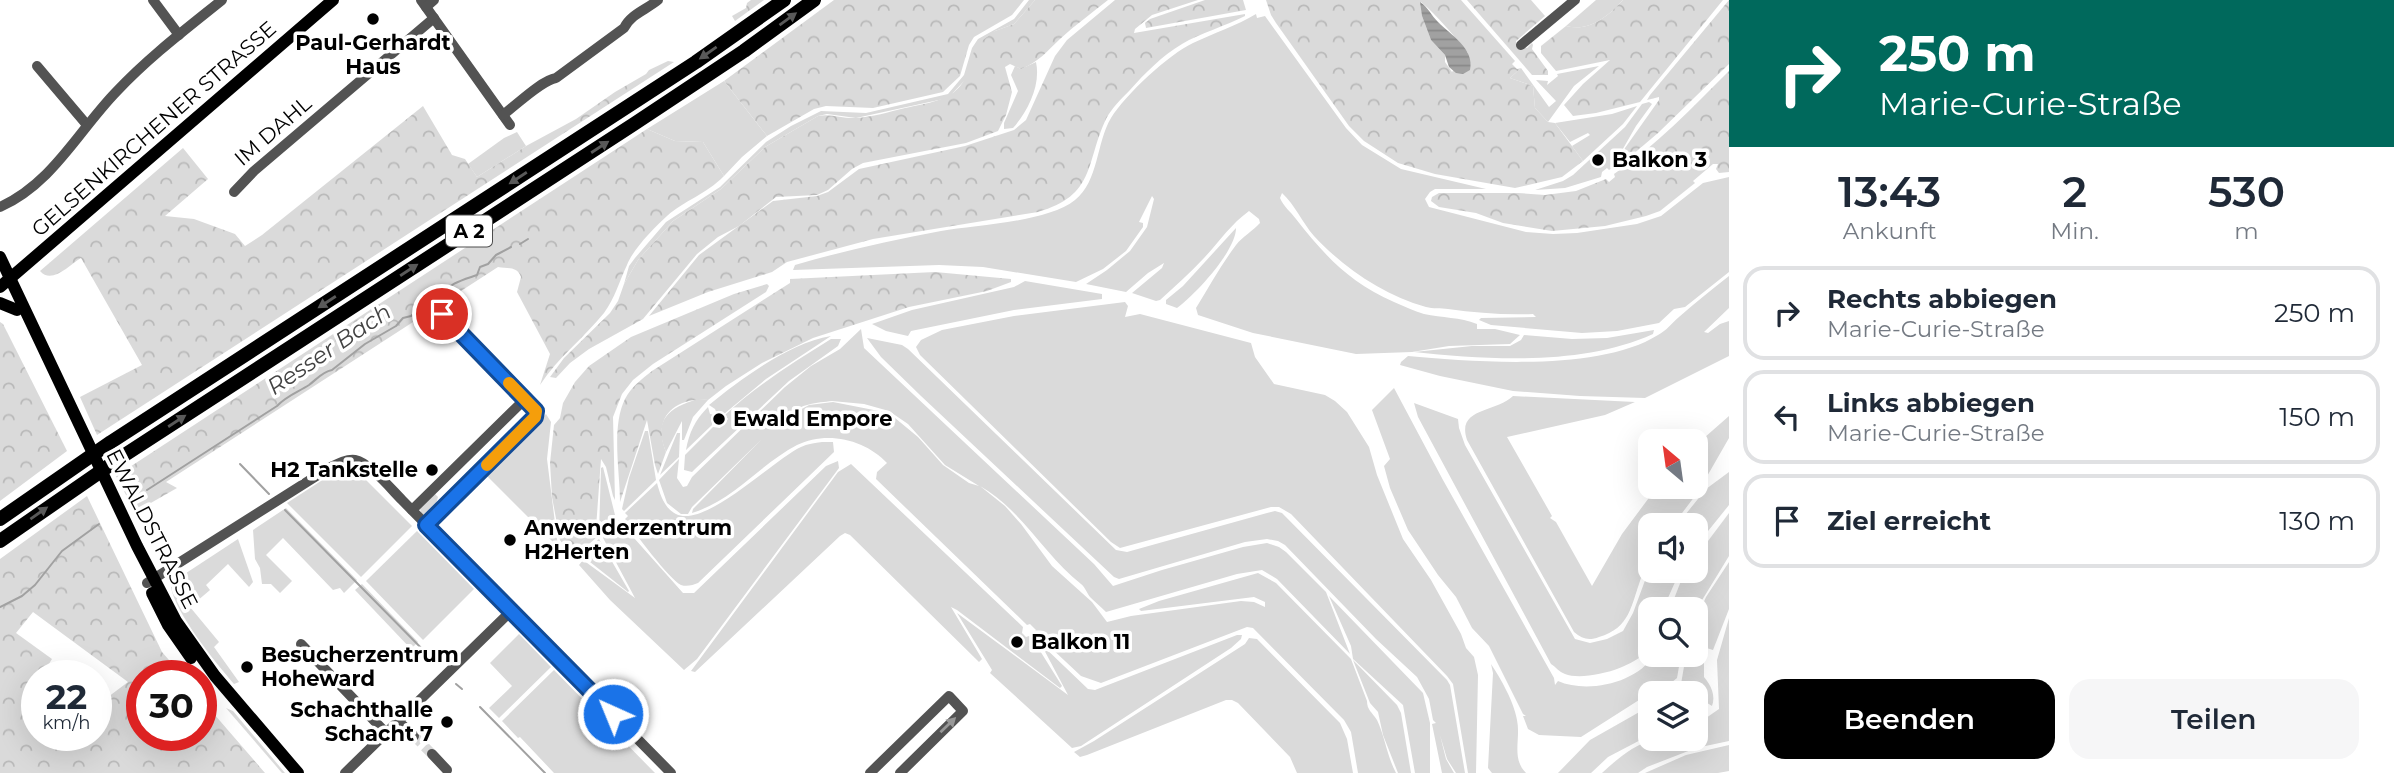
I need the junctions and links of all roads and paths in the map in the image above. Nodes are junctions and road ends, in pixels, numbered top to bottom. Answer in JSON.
{"nodes":[{"id":1,"x":153,"y":0,"type":"edge"},
{"id":2,"x":222,"y":0,"type":"edge"},
{"id":3,"x":333,"y":0,"type":"edge"},
{"id":4,"x":658,"y":0,"type":"edge"},
{"id":5,"x":784,"y":0,"type":"edge"},
{"id":6,"x":814,"y":0,"type":"edge"},
{"id":7,"x":1575,"y":0,"type":"edge"},
{"id":8,"x":427,"y":2,"type":"edge"},
{"id":9,"x":434,"y":18,"type":"junction"},
{"id":10,"x":179,"y":35,"type":"junction"},
{"id":11,"x":1521,"y":45,"type":"dead end"},
{"id":12,"x":37,"y":66,"type":"dead end"},
{"id":13,"x":503,"y":114,"type":"junction"},
{"id":14,"x":87,"y":125,"type":"junction"},
{"id":15,"x":510,"y":125,"type":"dead end"},
{"id":16,"x":234,"y":192,"type":"dead end"},
{"id":17,"x":0,"y":207,"type":"edge"},
{"id":18,"x":0,"y":257,"type":"edge"},
{"id":19,"x":5,"y":282,"type":"edge"},
{"id":20,"x":0,"y":303,"type":"edge"},
{"id":21,"x":17,"y":310,"type":"junction"},
{"id":22,"x":442,"y":314,"type":"dead end"},
{"id":23,"x":527,"y":401,"type":"junction"},
{"id":24,"x":412,"y":510,"type":"junction"},
{"id":25,"x":0,"y":519,"type":"edge"},
{"id":26,"x":426,"y":525,"type":"junction"},
{"id":27,"x":0,"y":541,"type":"edge"},
{"id":28,"x":150,"y":581,"type":"junction"},
{"id":29,"x":511,"y":611,"type":"junction"},
{"id":30,"x":301,"y":643,"type":"dead end"},
{"id":31,"x":398,"y":721,"type":"junction"},
{"id":32,"x":386,"y":733,"type":"junction"},
{"id":33,"x":414,"y":736,"type":"tunnel mouth"},
{"id":34,"x":432,"y":754,"type":"tunnel mouth"},
{"id":35,"x":446,"y":772,"type":"edge"},
{"id":36,"x":288,"y":773,"type":"edge"},
{"id":37,"x":298,"y":773,"type":"edge"},
{"id":38,"x":345,"y":773,"type":"edge"},
{"id":39,"x":671,"y":773,"type":"edge"},
{"id":40,"x":870,"y":773,"type":"edge"},
{"id":41,"x":900,"y":773,"type":"edge"}],
"edges":[{"from":1,"to":10,"type":"street"},
{"from":2,"to":10,"type":"street"},
{"from":3,"to":19,"type":"main road","name":"GELSENKIRCHENER STRASSE"},
{"from":4,"to":13,"type":"street"},
{"from":5,"to":25,"type":"highway","number":"A 2","one_way":true},
{"from":27,"to":6,"type":"highway","number":"A 2","one_way":true},
{"from":7,"to":11,"type":"street"},
{"from":8,"to":9,"type":"street"},
{"from":9,"to":13,"type":"street"},
{"from":9,"to":16,"type":"street","name":"IM DAHL"},
{"from":10,"to":14,"type":"street"},
{"from":12,"to":14,"type":"street"},
{"from":13,"to":15,"type":"street"},
{"from":14,"to":17,"type":"street"},
{"from":18,"to":19,"type":"main road","name":"EWALDSTRASSE"},
{"from":19,"to":21,"type":"main road","name":"EWALDSTRASSE"},
{"from":19,"to":28,"type":"main road","name":"EWALDSTRASSE"},
{"from":20,"to":21,"type":"main road"},
{"from":21,"to":28,"type":"main road","name":"EWALDSTRASSE"},
{"from":22,"to":23,"type":"street"},
{"from":23,"to":24,"type":"street"},
{"from":23,"to":26,"type":"street"},
{"from":24,"to":26,"type":"street"},
{"from":24,"to":28,"type":"street"},
{"from":26,"to":29,"type":"street"},
{"from":28,"to":36,"type":"main road","name":"EWALDSTRASSE"},
{"from":28,"to":37,"type":"main road","name":"EWALDSTRASSE"},
{"from":29,"to":31,"type":"street"},
{"from":29,"to":39,"type":"street"},
{"from":30,"to":32,"type":"street"},
{"from":31,"to":32,"type":"street"},
{"from":31,"to":33,"type":"street"},
{"from":32,"to":38,"type":"street"},
{"from":34,"to":35,"type":"street"},
{"from":41,"to":40,"type":"street","one_way":true}]}
